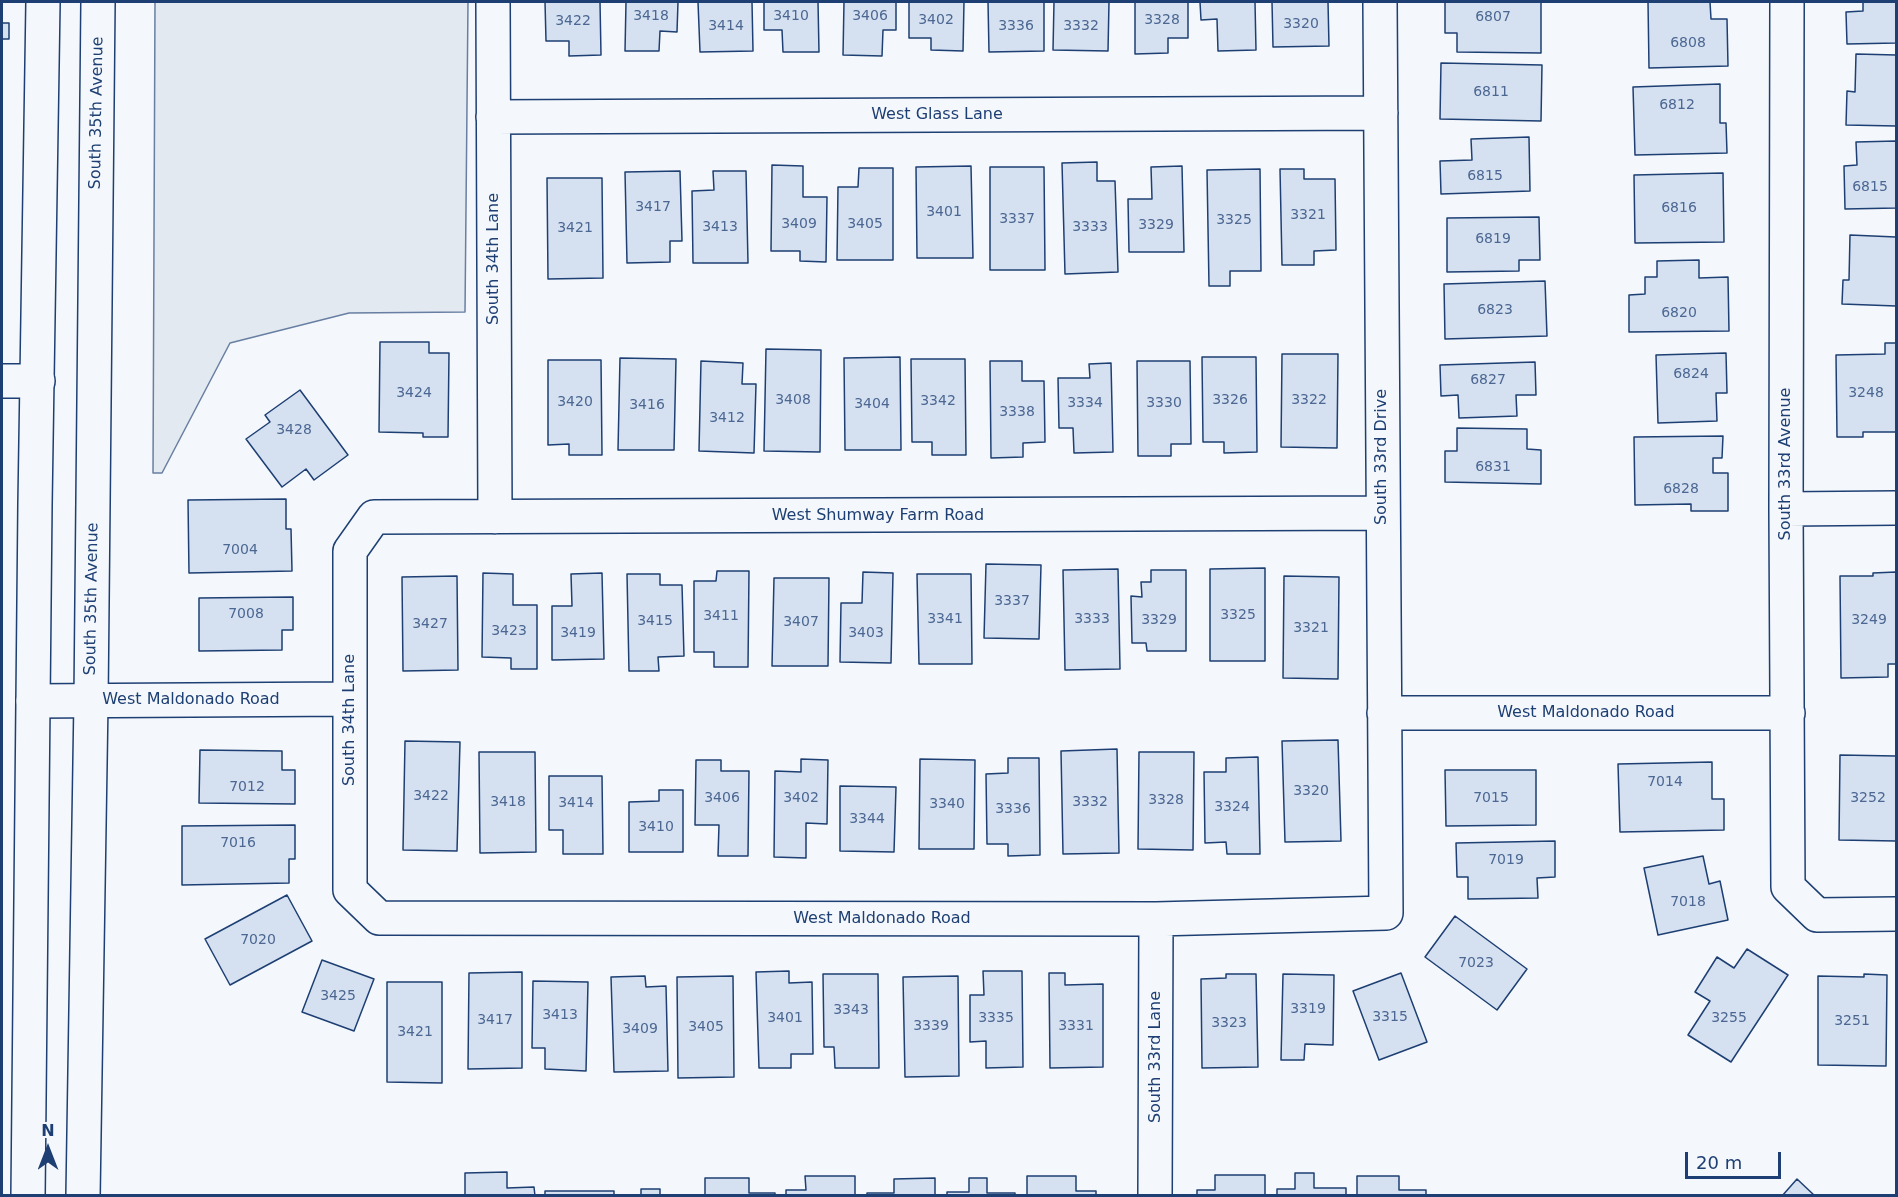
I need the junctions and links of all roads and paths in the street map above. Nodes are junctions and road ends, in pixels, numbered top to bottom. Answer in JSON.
{"nodes":[{"id":1,"x":43,"y":2,"type":"edge"},
{"id":2,"x":98,"y":2,"type":"edge"},
{"id":3,"x":493,"y":2,"type":"edge"},
{"id":4,"x":1380,"y":2,"type":"edge"},
{"id":5,"x":1787,"y":2,"type":"edge"},
{"id":6,"x":1381,"y":112,"type":"junction"},
{"id":7,"x":494,"y":117,"type":"junction"},
{"id":8,"x":2,"y":381,"type":"edge"},
{"id":9,"x":38,"y":381,"type":"junction"},
{"id":10,"x":1896,"y":508,"type":"edge"},
{"id":11,"x":1786,"y":509,"type":"junction"},
{"id":12,"x":1382,"y":513,"type":"junction"},
{"id":13,"x":374,"y":517,"type":"joint"},
{"id":14,"x":495,"y":517,"type":"junction"},
{"id":15,"x":350,"y":699,"type":"junction"},
{"id":16,"x":33,"y":701,"type":"junction"},
{"id":17,"x":91,"y":701,"type":"junction"},
{"id":18,"x":1384,"y":713,"type":"junction"},
{"id":19,"x":1788,"y":713,"type":"junction"},
{"id":20,"x":1386,"y":913,"type":"joint"},
{"id":21,"x":1896,"y":914,"type":"edge"},
{"id":22,"x":379,"y":918,"type":"joint"},
{"id":23,"x":1156,"y":919,"type":"junction"},
{"id":24,"x":28,"y":1196,"type":"edge"},
{"id":25,"x":83,"y":1196,"type":"edge"},
{"id":26,"x":1155,"y":1196,"type":"edge"}],
"edges":[{"from":1,"to":9,"type":"street"},
{"from":2,"to":17,"type":"street","name":"South 35th Avenue"},
{"from":3,"to":7,"type":"street","name":"South 34th Lane"},
{"from":4,"to":6,"type":"street","name":"South 33rd Drive"},
{"from":5,"to":11,"type":"street","name":"South 33rd Avenue"},
{"from":6,"to":7,"type":"street","name":"West Glass Lane"},
{"from":6,"to":12,"type":"street","name":"South 33rd Drive"},
{"from":7,"to":14,"type":"street","name":"South 34th Lane"},
{"from":8,"to":9,"type":"street"},
{"from":9,"to":16,"type":"street"},
{"from":10,"to":11,"type":"street"},
{"from":11,"to":19,"type":"street","name":"South 33rd Avenue"},
{"from":12,"to":14,"type":"street","name":"West Shumway Farm Road"},
{"from":12,"to":18,"type":"street","name":"South 33rd Drive"},
{"from":13,"to":14,"type":"street","name":"West Shumway Farm Road"},
{"from":13,"to":15,"type":"street","name":"South 34th Lane"},
{"from":15,"to":17,"type":"street","name":"West Maldonado Road"},
{"from":15,"to":22,"type":"street","name":"South 34th Lane"},
{"from":16,"to":17,"type":"street","name":"West Maldonado Road"},
{"from":16,"to":24,"type":"street"},
{"from":17,"to":25,"type":"street","name":"South 35th Avenue"},
{"from":18,"to":19,"type":"street","name":"West Maldonado Road"},
{"from":18,"to":20,"type":"street","name":"South 33rd Drive"},
{"from":19,"to":21,"type":"street","name":"South 33rd Avenue"},
{"from":20,"to":23,"type":"street","name":"West Maldonado Road"},
{"from":22,"to":23,"type":"street","name":"West Maldonado Road"},
{"from":23,"to":26,"type":"street","name":"South 33rd Lane"}]}
